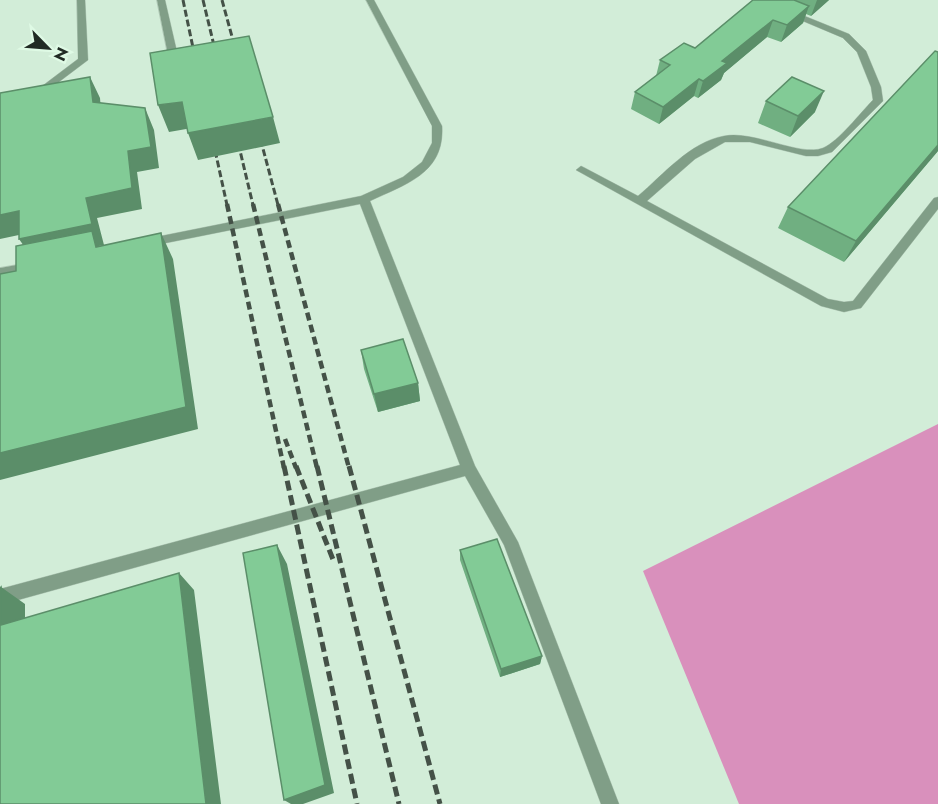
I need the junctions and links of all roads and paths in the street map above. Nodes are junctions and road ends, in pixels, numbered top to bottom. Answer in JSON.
{"nodes":[{"id":1,"x":81,"y":0,"type":"edge"},
{"id":2,"x":160,"y":0,"type":"edge"},
{"id":3,"x":370,"y":0,"type":"edge"},
{"id":4,"x":757,"y":0,"type":"edge"},
{"id":5,"x":175,"y":65,"type":"edge"},
{"id":6,"x":21,"y":100,"type":"edge"},
{"id":7,"x":581,"y":170,"type":"dead end"},
{"id":8,"x":364,"y":199,"type":"junction"},
{"id":9,"x":938,"y":201,"type":"edge"},
{"id":10,"x":639,"y":202,"type":"junction"},
{"id":11,"x":138,"y":245,"type":"edge"},
{"id":12,"x":46,"y":263,"type":"edge"},
{"id":13,"x":0,"y":272,"type":"edge"},
{"id":14,"x":469,"y":470,"type":"junction"},
{"id":15,"x":0,"y":597,"type":"edge"},
{"id":16,"x":610,"y":804,"type":"edge"}],
"edges":[{"from":1,"to":6,"type":"lane"},
{"from":2,"to":5,"type":"lane"},
{"from":3,"to":8,"type":"lane"},
{"from":4,"to":10,"type":"lane"},
{"from":7,"to":10,"type":"lane"},
{"from":8,"to":11,"type":"lane"},
{"from":8,"to":14,"type":"lane"},
{"from":9,"to":10,"type":"lane"},
{"from":12,"to":13,"type":"lane"},
{"from":14,"to":15,"type":"lane"},
{"from":14,"to":16,"type":"lane"}]}
